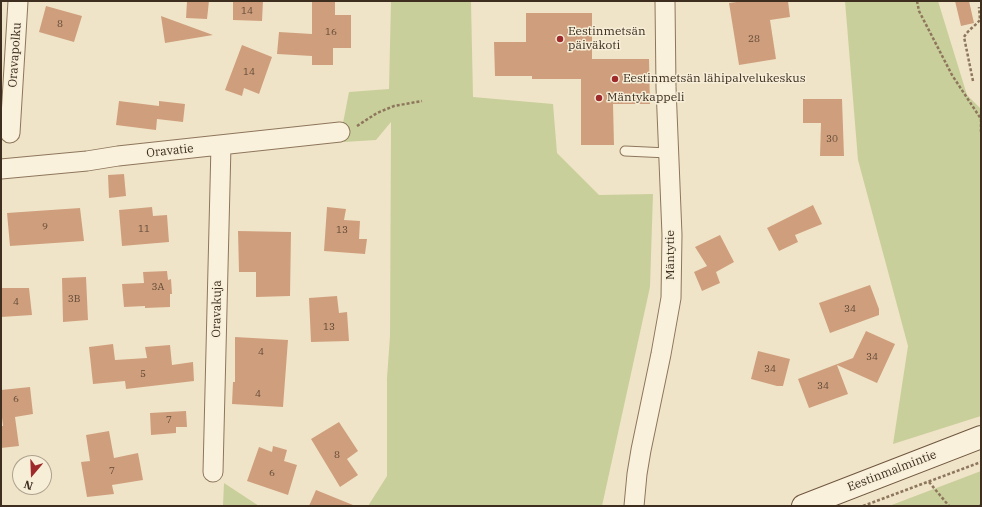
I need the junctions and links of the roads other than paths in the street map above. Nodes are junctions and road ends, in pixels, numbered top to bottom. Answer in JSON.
{"nodes":[{"id":1,"x":18,"y":1,"type":"edge"},
{"id":2,"x":665,"y":1,"type":"edge"},
{"id":3,"x":340,"y":132,"type":"road end"},
{"id":4,"x":10,"y":133,"type":"dead end"},
{"id":5,"x":221,"y":145,"type":"junction"},
{"id":6,"x":625,"y":151,"type":"dead end"},
{"id":7,"x":668,"y":153,"type":"junction"},
{"id":8,"x":1,"y":169,"type":"edge"},
{"id":9,"x":981,"y":437,"type":"edge"},
{"id":10,"x":213,"y":472,"type":"dead end"},
{"id":11,"x":634,"y":506,"type":"edge"},
{"id":12,"x":803,"y":506,"type":"edge"}],
"edges":[{"from":1,"to":4,"type":"street","name":"Oravapolku"},
{"from":2,"to":7,"type":"street","name":"Mäntytie"},
{"from":3,"to":5,"type":"street","name":"Oravatie"},
{"from":5,"to":8,"type":"street","name":"Oravatie"},
{"from":5,"to":10,"type":"street","name":"Oravakuja"},
{"from":6,"to":7,"type":"lane"},
{"from":7,"to":11,"type":"street","name":"Mäntytie"},
{"from":9,"to":12,"type":"street","name":"Eestinmalmintie"}]}
